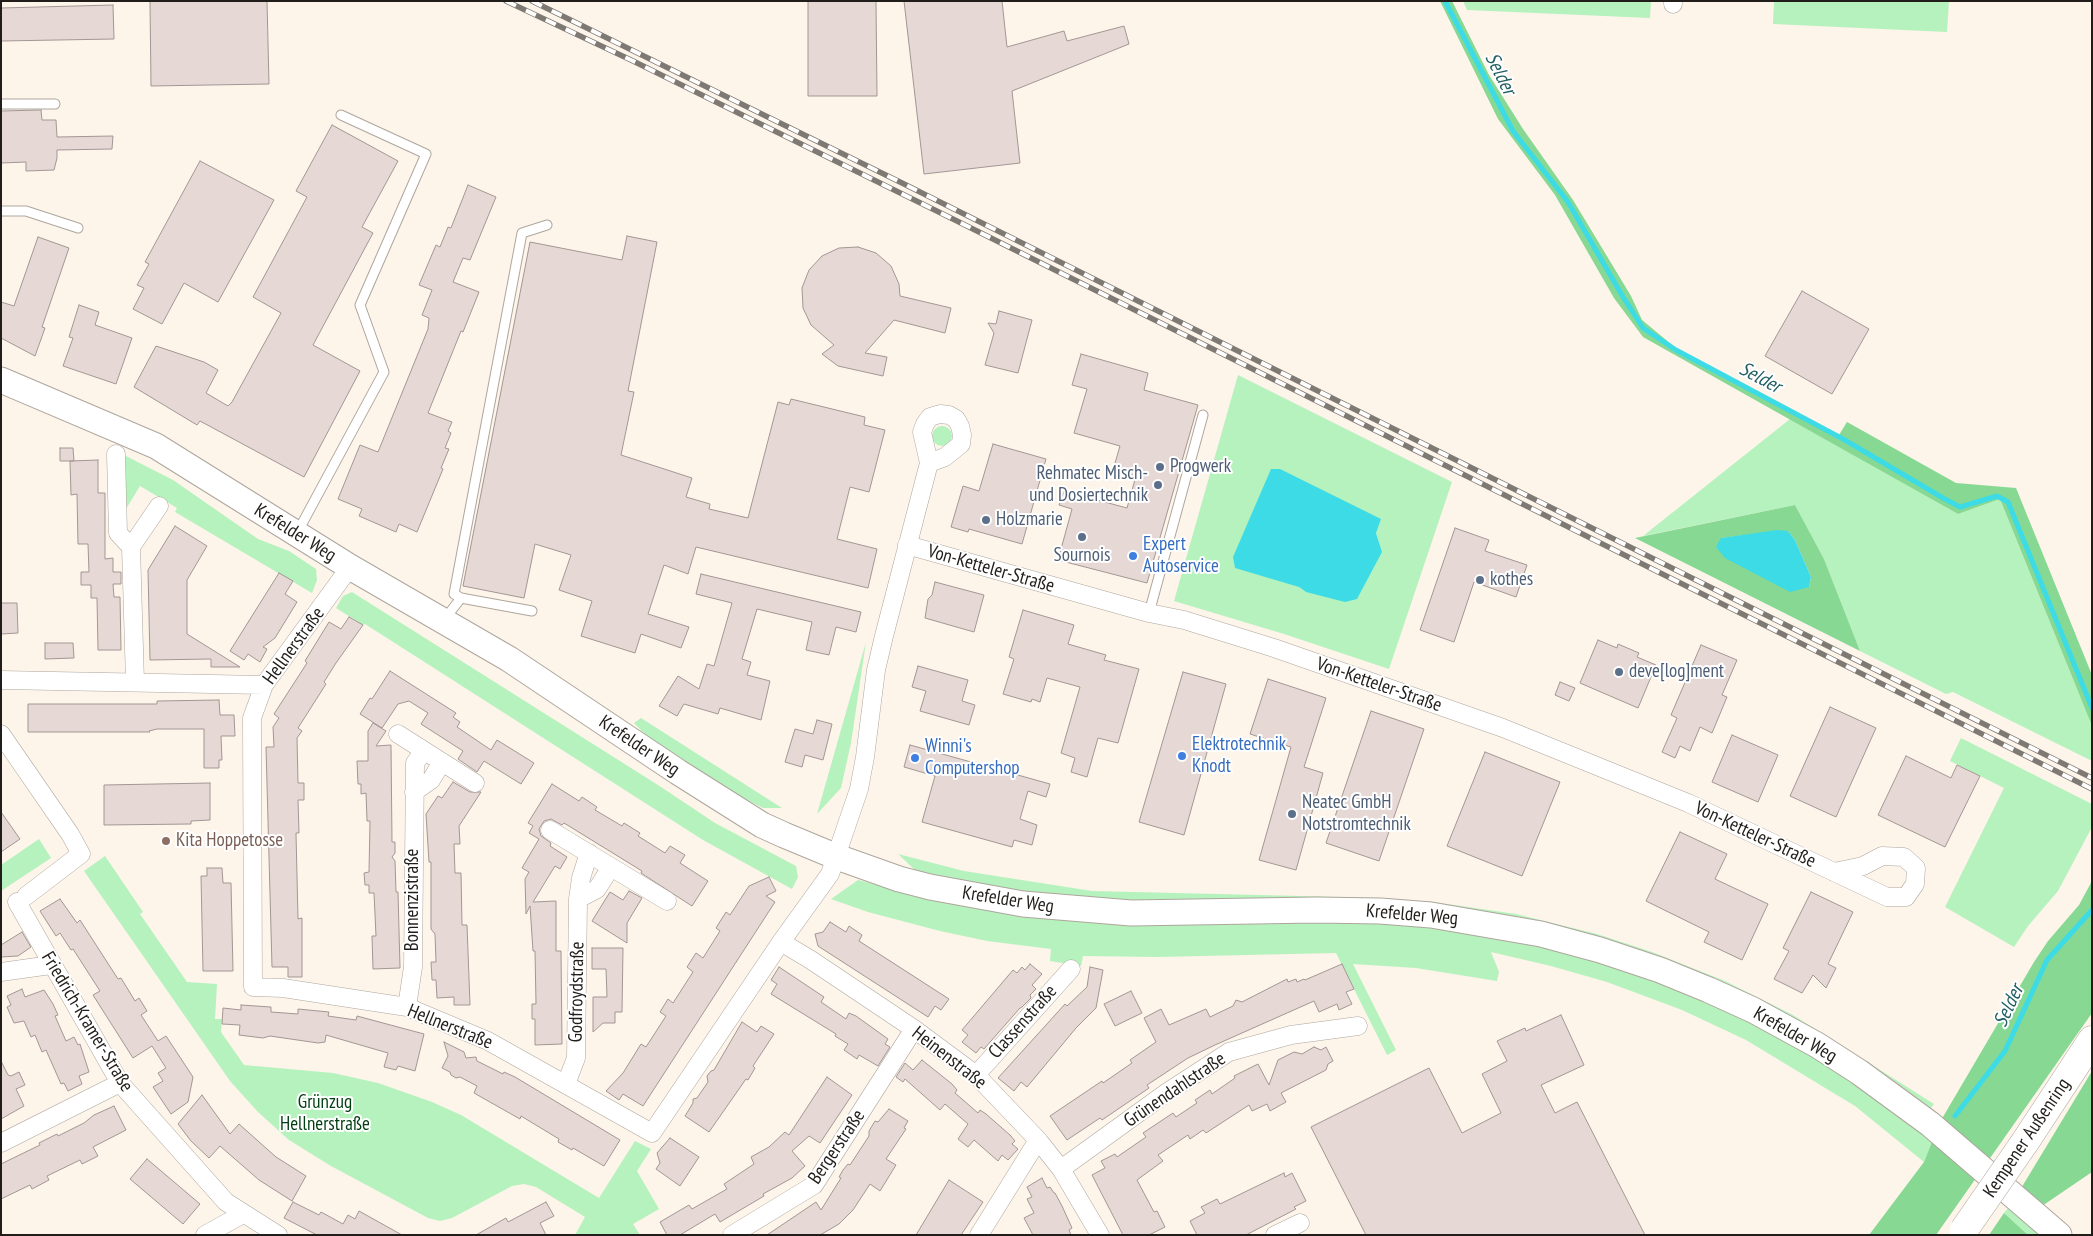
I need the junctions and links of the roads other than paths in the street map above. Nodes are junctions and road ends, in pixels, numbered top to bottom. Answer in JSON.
{"nodes":[{"id":1,"x":1,"y":104,"type":"edge"},
{"id":2,"x":55,"y":104,"type":"dead end"},
{"id":3,"x":341,"y":115,"type":"dead end"},
{"id":4,"x":1,"y":211,"type":"edge"},
{"id":5,"x":547,"y":225,"type":"dead end"},
{"id":6,"x":78,"y":228,"type":"dead end"},
{"id":7,"x":1,"y":380,"type":"edge"},
{"id":8,"x":1203,"y":415,"type":"dead end"},
{"id":9,"x":116,"y":454,"type":"dead end"},
{"id":10,"x":929,"y":463,"type":"dead end"},
{"id":11,"x":159,"y":506,"type":"dead end"},
{"id":12,"x":297,"y":534,"type":"junction"},
{"id":13,"x":907,"y":545,"type":"junction"},
{"id":14,"x":131,"y":547,"type":"junction"},
{"id":15,"x":350,"y":567,"type":"junction"},
{"id":16,"x":462,"y":598,"type":"junction"},
{"id":17,"x":532,"y":611,"type":"dead end"},
{"id":18,"x":1149,"y":614,"type":"junction"},
{"id":19,"x":444,"y":620,"type":"junction"},
{"id":20,"x":1,"y":680,"type":"edge"},
{"id":21,"x":135,"y":682,"type":"junction"},
{"id":22,"x":264,"y":685,"type":"junction"},
{"id":23,"x":1,"y":734,"type":"edge"},
{"id":24,"x":398,"y":734,"type":"dead end"},
{"id":25,"x":424,"y":751,"type":"junction"},
{"id":26,"x":442,"y":762,"type":"junction"},
{"id":27,"x":475,"y":783,"type":"dead end"},
{"id":28,"x":414,"y":792,"type":"junction"},
{"id":29,"x":550,"y":830,"type":"dead end"},
{"id":30,"x":589,"y":854,"type":"junction"},
{"id":31,"x":836,"y":857,"type":"junction"},
{"id":32,"x":611,"y":867,"type":"junction"},
{"id":33,"x":1834,"y":872,"type":"dead end"},
{"id":34,"x":578,"y":899,"type":"junction"},
{"id":35,"x":667,"y":901,"type":"dead end"},
{"id":36,"x":781,"y":942,"type":"junction"},
{"id":37,"x":51,"y":965,"type":"junction"},
{"id":38,"x":1071,"y":969,"type":"dead end"},
{"id":39,"x":1,"y":972,"type":"edge"},
{"id":40,"x":407,"y":1007,"type":"junction"},
{"id":41,"x":1358,"y":1026,"type":"dead end"},
{"id":42,"x":914,"y":1029,"type":"junction"},
{"id":43,"x":2092,"y":1040,"type":"edge"},
{"id":44,"x":976,"y":1075,"type":"junction"},
{"id":45,"x":120,"y":1083,"type":"junction"},
{"id":46,"x":566,"y":1084,"type":"junction"},
{"id":47,"x":1038,"y":1140,"type":"junction"},
{"id":48,"x":1,"y":1143,"type":"edge"},
{"id":49,"x":1062,"y":1169,"type":"junction"},
{"id":50,"x":243,"y":1214,"type":"junction"},
{"id":51,"x":1300,"y":1223,"type":"dead end"},
{"id":52,"x":1963,"y":1232,"type":"edge"},
{"id":53,"x":205,"y":1235,"type":"edge"},
{"id":54,"x":278,"y":1235,"type":"edge"},
{"id":55,"x":732,"y":1235,"type":"edge"},
{"id":56,"x":979,"y":1235,"type":"edge"},
{"id":57,"x":1100,"y":1235,"type":"edge"},
{"id":58,"x":1275,"y":1235,"type":"edge"},
{"id":59,"x":2059,"y":1235,"type":"edge"}],
"edges":[{"from":1,"to":2,"type":"lane"},
{"from":3,"to":12,"type":"lane"},
{"from":4,"to":6,"type":"lane"},
{"from":5,"to":16,"type":"lane"},
{"from":7,"to":12,"type":"street","name":"Krefelder Weg"},
{"from":8,"to":18,"type":"lane"},
{"from":9,"to":14,"type":"street"},
{"from":10,"to":13,"type":"street","name":"Von-Ketteler-Straße"},
{"from":11,"to":14,"type":"street"},
{"from":12,"to":15,"type":"street","name":"Krefelder Weg"},
{"from":13,"to":18,"type":"street","name":"Von-Ketteler-Straße"},
{"from":13,"to":31,"type":"street","name":"Von-Ketteler-Straße"},
{"from":14,"to":21,"type":"street"},
{"from":15,"to":19,"type":"street","name":"Krefelder Weg"},
{"from":15,"to":22,"type":"street","name":"Hellnerstraße"},
{"from":16,"to":17,"type":"lane"},
{"from":16,"to":19,"type":"lane"},
{"from":18,"to":33,"type":"street","name":"Von-Ketteler-Straße"},
{"from":19,"to":31,"type":"street","name":"Krefelder Weg"},
{"from":20,"to":21,"type":"street"},
{"from":21,"to":22,"type":"street"},
{"from":22,"to":40,"type":"street","name":"Hellnerstraße"},
{"from":23,"to":37,"type":"street","name":"Friedrich-Kramer-Straße"},
{"from":24,"to":25,"type":"street"},
{"from":25,"to":26,"type":"street"},
{"from":25,"to":28,"type":"street","name":"Bonnenzistraße"},
{"from":26,"to":27,"type":"street"},
{"from":26,"to":28,"type":"street"},
{"from":28,"to":40,"type":"street","name":"Bonnenzistraße"},
{"from":29,"to":30,"type":"street"},
{"from":30,"to":32,"type":"street"},
{"from":30,"to":34,"type":"street","name":"Godfroydstraße"},
{"from":31,"to":36,"type":"street","name":"Hellnerstraße"},
{"from":31,"to":59,"type":"street","name":"Krefelder Weg"},
{"from":32,"to":34,"type":"street"},
{"from":32,"to":35,"type":"street"},
{"from":34,"to":46,"type":"street","name":"Godfroydstraße"},
{"from":36,"to":42,"type":"street","name":"Heinenstraße"},
{"from":36,"to":46,"type":"street","name":"Hellnerstraße"},
{"from":37,"to":39,"type":"street"},
{"from":37,"to":45,"type":"street","name":"Friedrich-Kramer-Straße"},
{"from":38,"to":44,"type":"street","name":"Classenstraße"},
{"from":40,"to":46,"type":"street","name":"Hellnerstraße"},
{"from":41,"to":49,"type":"street","name":"Grünendahlstraße"},
{"from":42,"to":44,"type":"street","name":"Heinenstraße"},
{"from":42,"to":55,"type":"street","name":"Bergerstraße"},
{"from":43,"to":52,"type":"main road","name":"Kempener Außenring","bridge":true},
{"from":44,"to":47,"type":"street","name":"Heinenstraße"},
{"from":45,"to":48,"type":"street"},
{"from":45,"to":50,"type":"street","name":"Friedrich-Kramer-Straße"},
{"from":47,"to":49,"type":"street","name":"Heinenstraße"},
{"from":47,"to":56,"type":"street"},
{"from":49,"to":57,"type":"street","name":"Heinenstraße"},
{"from":50,"to":53,"type":"street"},
{"from":50,"to":54,"type":"street","name":"Friedrich-Kramer-Straße"},
{"from":51,"to":58,"type":"street"}]}
